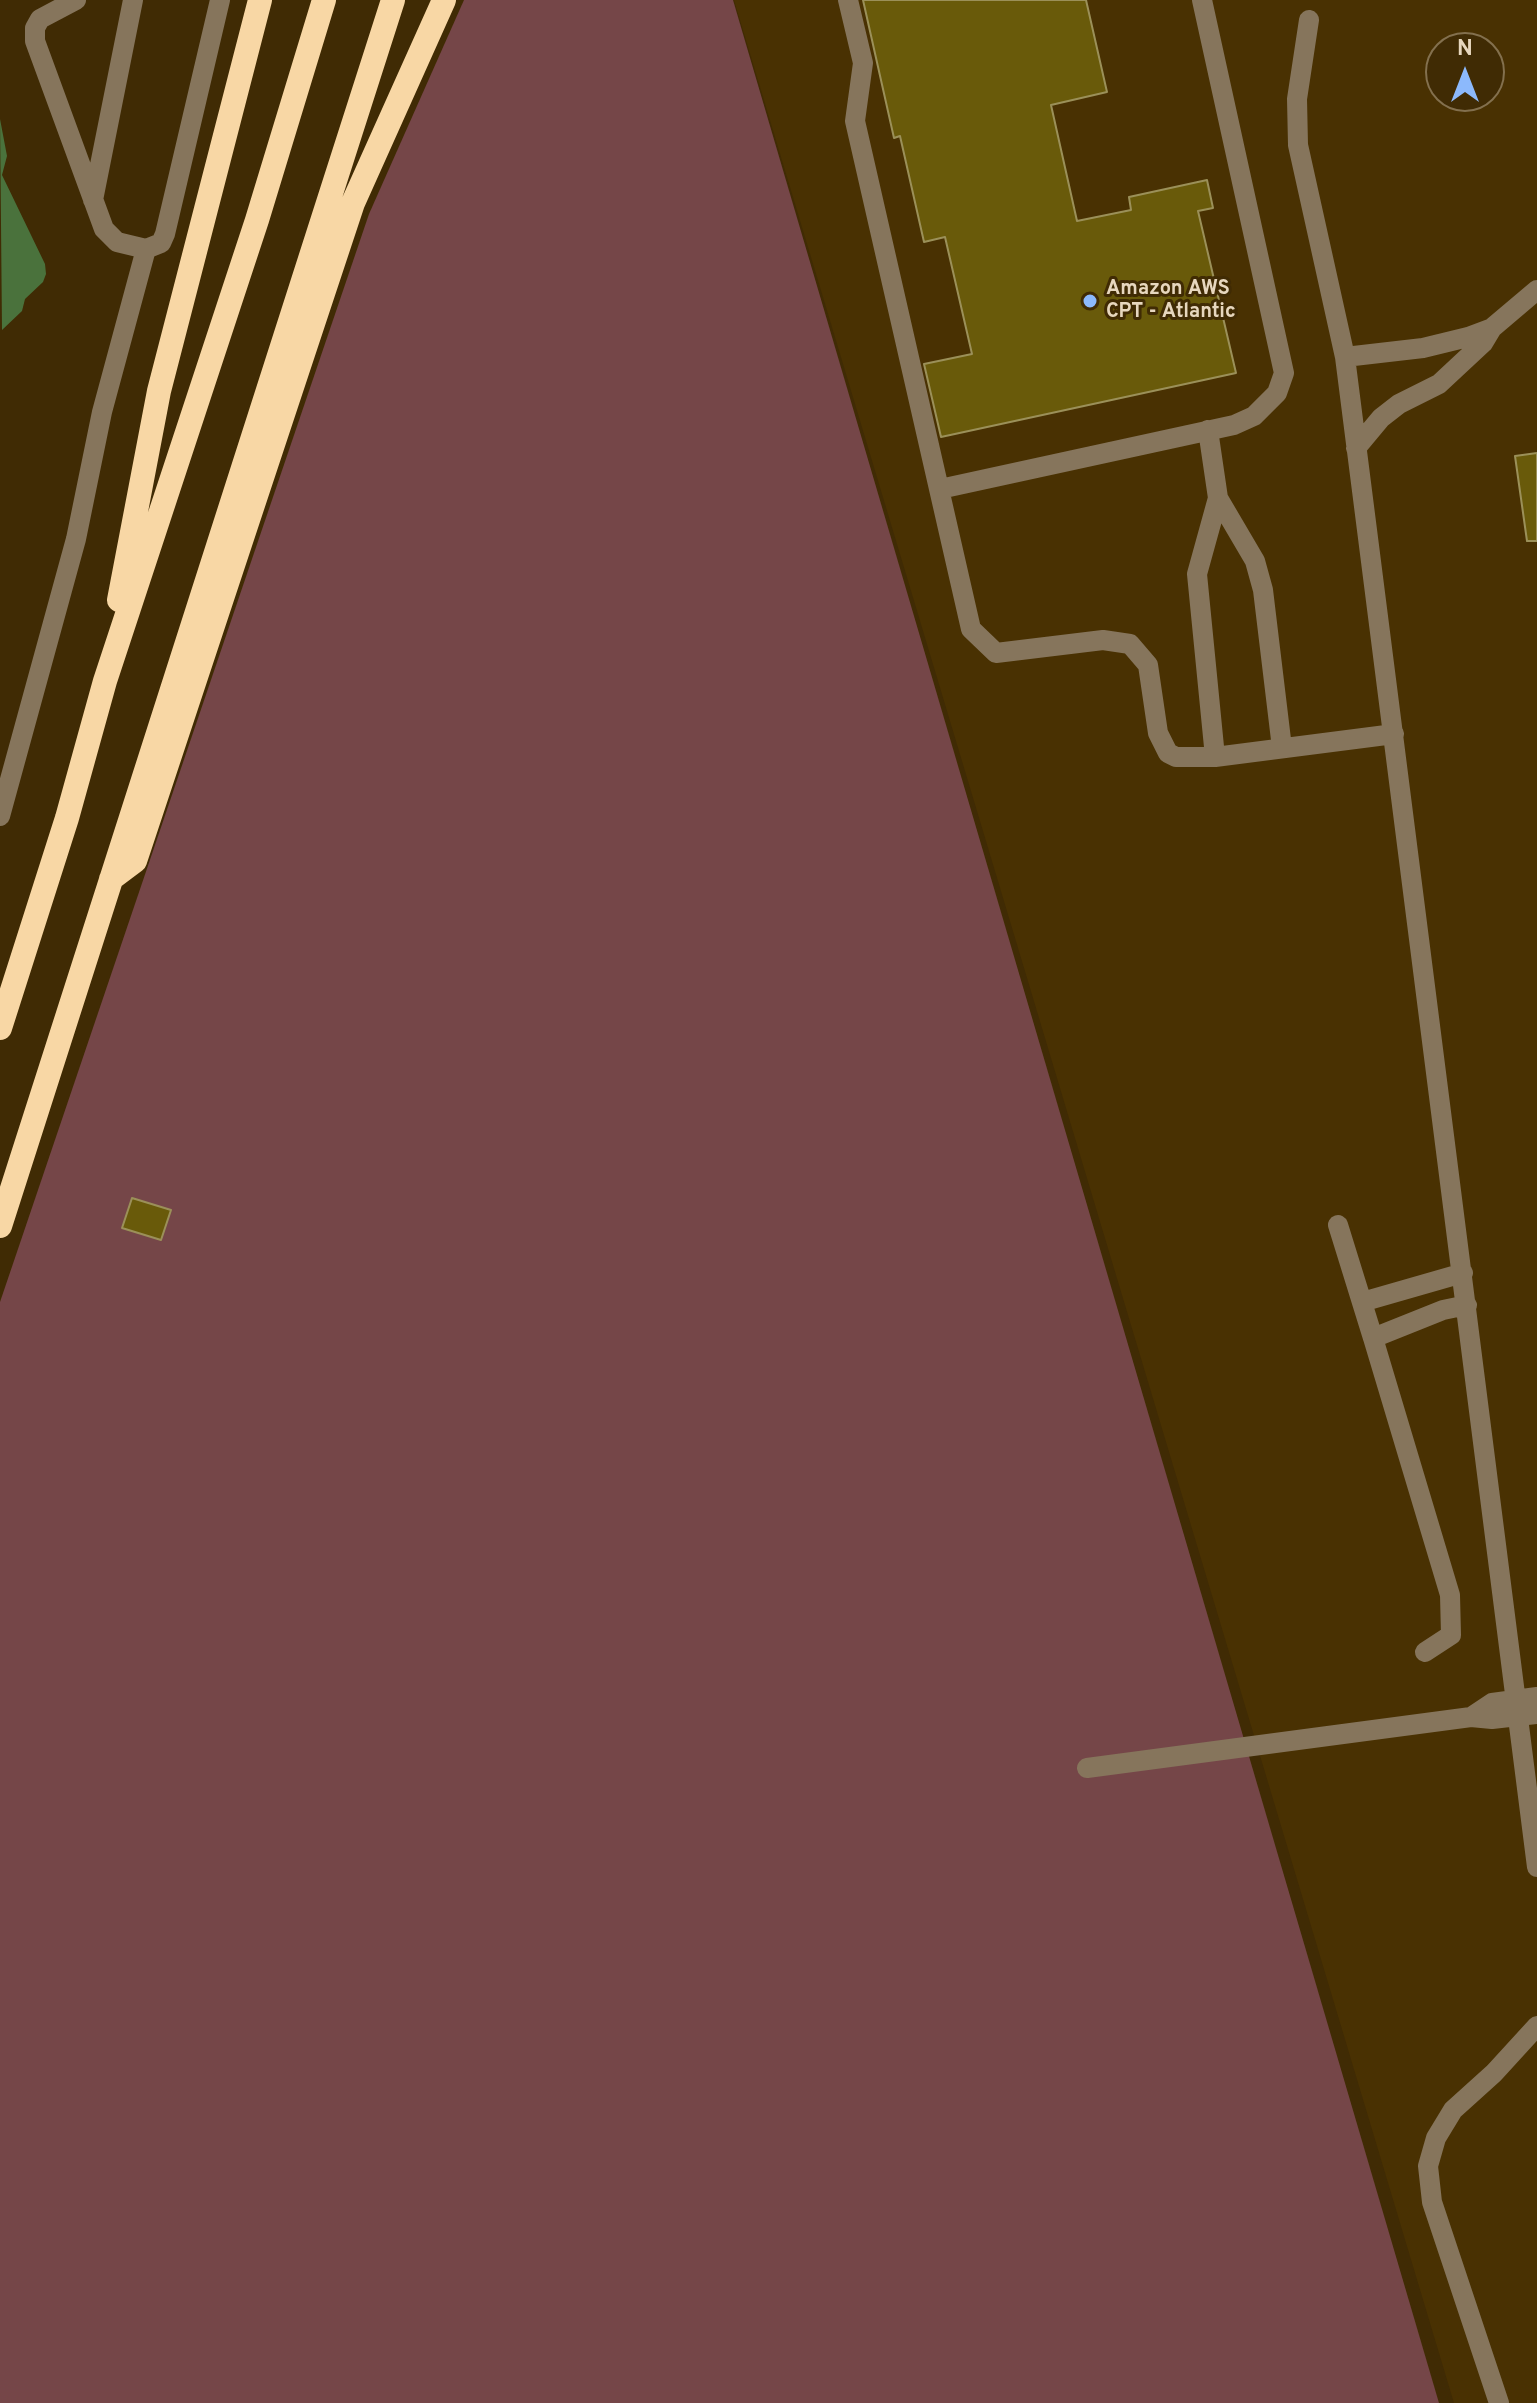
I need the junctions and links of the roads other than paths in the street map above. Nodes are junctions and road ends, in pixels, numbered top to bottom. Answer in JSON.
{"nodes":[{"id":1,"x":76,"y":0,"type":"edge"},
{"id":2,"x":133,"y":0,"type":"edge"},
{"id":3,"x":220,"y":0,"type":"edge"},
{"id":4,"x":260,"y":0,"type":"edge"},
{"id":5,"x":324,"y":0,"type":"edge"},
{"id":6,"x":393,"y":0,"type":"edge"},
{"id":7,"x":444,"y":0,"type":"edge"},
{"id":8,"x":848,"y":0,"type":"edge"},
{"id":9,"x":1202,"y":0,"type":"edge"},
{"id":10,"x":1309,"y":20,"type":"dead end"},
{"id":11,"x":92,"y":202,"type":"junction"},
{"id":12,"x":146,"y":249,"type":"junction"},
{"id":13,"x":1537,"y":290,"type":"edge"},
{"id":14,"x":1492,"y":328,"type":"junction"},
{"id":15,"x":1345,"y":357,"type":"junction"},
{"id":16,"x":1208,"y":430,"type":"junction"},
{"id":17,"x":1356,"y":448,"type":"junction"},
{"id":18,"x":940,"y":489,"type":"junction"},
{"id":19,"x":1218,"y":498,"type":"junction"},
{"id":20,"x":105,"y":681,"type":"junction"},
{"id":21,"x":1394,"y":734,"type":"junction"},
{"id":22,"x":1282,"y":748,"type":"junction"},
{"id":23,"x":1215,"y":757,"type":"junction"},
{"id":24,"x":0,"y":816,"type":"edge"},
{"id":25,"x":111,"y":879,"type":"junction"},
{"id":26,"x":0,"y":1028,"type":"edge"},
{"id":27,"x":1338,"y":1225,"type":"dead end"},
{"id":28,"x":0,"y":1226,"type":"edge"},
{"id":29,"x":1463,"y":1273,"type":"junction"},
{"id":30,"x":1362,"y":1302,"type":"junction"},
{"id":31,"x":1467,"y":1305,"type":"junction"},
{"id":32,"x":1373,"y":1338,"type":"junction"},
{"id":33,"x":1425,"y":1652,"type":"dead end"},
{"id":34,"x":1528,"y":1706,"type":"edge"},
{"id":35,"x":1087,"y":1768,"type":"dead end"},
{"id":36,"x":1537,"y":1867,"type":"edge"},
{"id":37,"x":1537,"y":2026,"type":"edge"},
{"id":38,"x":1499,"y":2403,"type":"edge"}],
"edges":[{"from":1,"to":11,"type":"street"},
{"from":2,"to":11,"type":"street"},
{"from":3,"to":12,"type":"street"},
{"from":4,"to":20,"type":"highway"},
{"from":5,"to":20,"type":"highway"},
{"from":6,"to":25,"type":"highway"},
{"from":7,"to":25,"type":"highway"},
{"from":8,"to":18,"type":"street"},
{"from":9,"to":16,"type":"street"},
{"from":10,"to":15,"type":"street"},
{"from":11,"to":12,"type":"street"},
{"from":12,"to":24,"type":"street"},
{"from":13,"to":14,"type":"street"},
{"from":14,"to":15,"type":"street"},
{"from":14,"to":17,"type":"street"},
{"from":15,"to":17,"type":"street"},
{"from":16,"to":18,"type":"street"},
{"from":16,"to":19,"type":"street"},
{"from":17,"to":21,"type":"street"},
{"from":18,"to":23,"type":"street"},
{"from":19,"to":22,"type":"street"},
{"from":19,"to":23,"type":"street"},
{"from":20,"to":26,"type":"highway"},
{"from":21,"to":22,"type":"street"},
{"from":21,"to":29,"type":"street"},
{"from":22,"to":23,"type":"street"},
{"from":25,"to":28,"type":"highway"},
{"from":27,"to":30,"type":"street"},
{"from":29,"to":30,"type":"street"},
{"from":29,"to":31,"type":"street"},
{"from":30,"to":32,"type":"street"},
{"from":31,"to":32,"type":"street"},
{"from":31,"to":34,"type":"street"},
{"from":32,"to":33,"type":"street"},
{"from":34,"to":35,"type":"street"},
{"from":34,"to":36,"type":"street"},
{"from":37,"to":38,"type":"street"}]}
